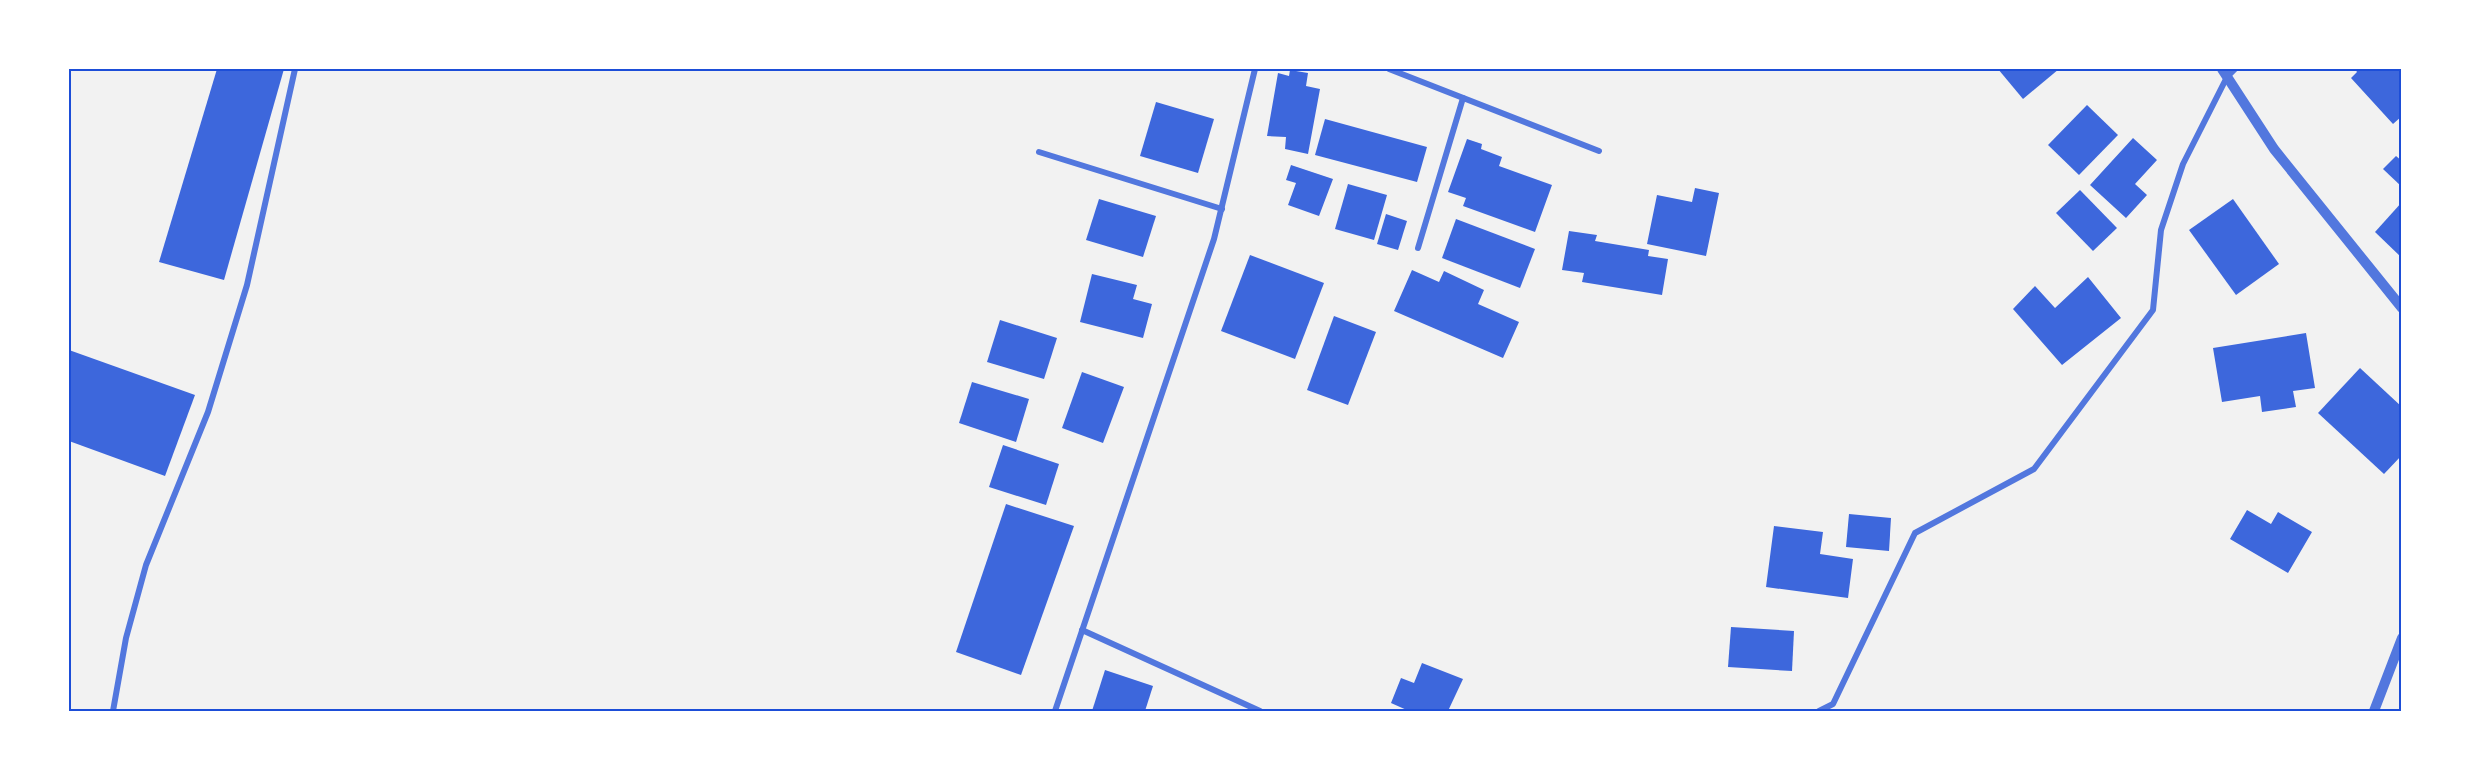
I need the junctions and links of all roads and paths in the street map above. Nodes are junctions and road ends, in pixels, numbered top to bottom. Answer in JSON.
{"nodes":[{"id":1,"x":295,"y":69,"type":"edge"},
{"id":2,"x":1255,"y":69,"type":"edge"},
{"id":3,"x":1389,"y":69,"type":"edge"},
{"id":4,"x":2228,"y":72,"type":"edge"},
{"id":5,"x":1463,"y":98,"type":"junction"},
{"id":6,"x":1599,"y":151,"type":"dead end"},
{"id":7,"x":1039,"y":152,"type":"dead end"},
{"id":8,"x":1222,"y":209,"type":"junction"},
{"id":9,"x":1418,"y":248,"type":"dead end"},
{"id":10,"x":2402,"y":308,"type":"edge"},
{"id":11,"x":1082,"y":630,"type":"junction"},
{"id":12,"x":2402,"y":638,"type":"edge"},
{"id":13,"x":113,"y":711,"type":"edge"},
{"id":14,"x":1055,"y":711,"type":"edge"},
{"id":15,"x":1260,"y":711,"type":"edge"},
{"id":16,"x":1820,"y":711,"type":"edge"},
{"id":17,"x":2374,"y":711,"type":"edge"}],
"edges":[{"from":1,"to":13,"type":"street"},
{"from":2,"to":8,"type":"street"},
{"from":3,"to":5,"type":"street"},
{"from":4,"to":10,"type":"street"},
{"from":4,"to":16,"type":"street"},
{"from":5,"to":6,"type":"street"},
{"from":5,"to":9,"type":"street"},
{"from":7,"to":8,"type":"street"},
{"from":8,"to":11,"type":"street"},
{"from":11,"to":14,"type":"street"},
{"from":11,"to":15,"type":"street"},
{"from":12,"to":17,"type":"street"}]}
